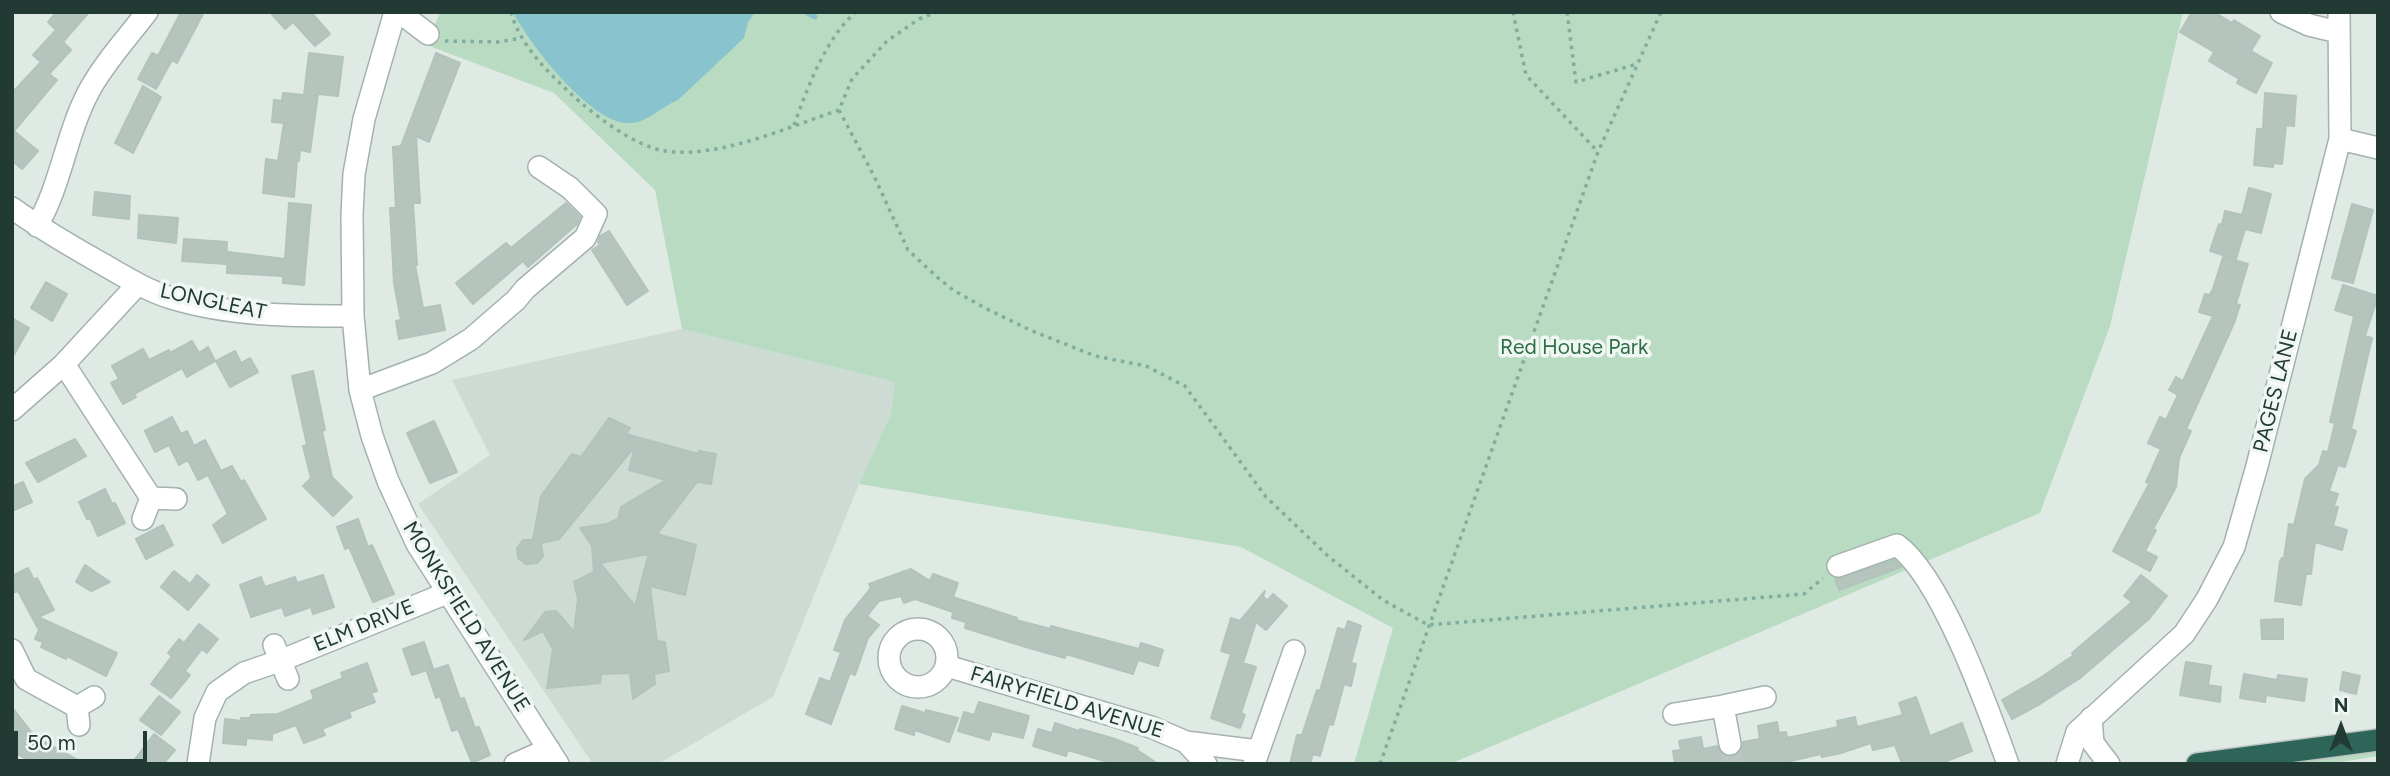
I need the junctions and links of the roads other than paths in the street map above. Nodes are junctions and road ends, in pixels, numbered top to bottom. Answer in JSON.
{"nodes":[{"id":1,"x":147,"y":12,"type":"edge"},
{"id":2,"x":397,"y":12,"type":"edge"},
{"id":3,"x":2281,"y":12,"type":"edge"},
{"id":4,"x":2339,"y":22,"type":"edge"},
{"id":5,"x":428,"y":34,"type":"road end"},
{"id":6,"x":2340,"y":139,"type":"junction"},
{"id":7,"x":2378,"y":148,"type":"edge"},
{"id":8,"x":539,"y":167,"type":"dead end"},
{"id":9,"x":12,"y":208,"type":"edge"},
{"id":10,"x":37,"y":226,"type":"junction"},
{"id":11,"x":138,"y":284,"type":"junction"},
{"id":12,"x":353,"y":316,"type":"junction"},
{"id":13,"x":64,"y":364,"type":"junction"},
{"id":14,"x":360,"y":390,"type":"junction"},
{"id":15,"x":12,"y":410,"type":"edge"},
{"id":16,"x":151,"y":498,"type":"junction"},
{"id":17,"x":176,"y":499,"type":"dead end"},
{"id":18,"x":143,"y":519,"type":"dead end"},
{"id":19,"x":1838,"y":566,"type":"road end"},
{"id":20,"x":447,"y":593,"type":"junction"},
{"id":21,"x":12,"y":650,"type":"edge"},
{"id":22,"x":1294,"y":651,"type":"dead end"},
{"id":23,"x":947,"y":666,"type":"dead end"},
{"id":24,"x":1765,"y":697,"type":"dead end"},
{"id":25,"x":1723,"y":706,"type":"junction"},
{"id":26,"x":83,"y":710,"type":"dead end"},
{"id":27,"x":1674,"y":714,"type":"dead end"},
{"id":28,"x":2091,"y":718,"type":"junction"},
{"id":29,"x":2378,"y":740,"type":"edge"},
{"id":30,"x":1186,"y":742,"type":"junction"},
{"id":31,"x":1730,"y":744,"type":"tunnel mouth"},
{"id":32,"x":553,"y":756,"type":"edge"},
{"id":33,"x":1256,"y":757,"type":"edge"},
{"id":34,"x":198,"y":764,"type":"edge"},
{"id":35,"x":515,"y":764,"type":"edge"},
{"id":36,"x":1206,"y":764,"type":"edge"},
{"id":37,"x":2008,"y":764,"type":"edge"},
{"id":38,"x":2067,"y":764,"type":"edge"},
{"id":39,"x":2109,"y":764,"type":"edge"},
{"id":40,"x":2197,"y":764,"type":"edge"}],
"edges":[{"from":1,"to":10,"type":"street"},
{"from":2,"to":5,"type":"street"},
{"from":2,"to":12,"type":"street","name":"MONKSFIELD AVENUE"},
{"from":3,"to":4,"type":"street"},
{"from":4,"to":6,"type":"street","name":"PAGES LANE"},
{"from":6,"to":7,"type":"street"},
{"from":6,"to":28,"type":"street","name":"PAGES LANE"},
{"from":8,"to":14,"type":"street"},
{"from":9,"to":10,"type":"street","name":"LONGLEAT"},
{"from":10,"to":11,"type":"street","name":"LONGLEAT"},
{"from":11,"to":12,"type":"street","name":"LONGLEAT"},
{"from":11,"to":13,"type":"street"},
{"from":12,"to":14,"type":"street","name":"MONKSFIELD AVENUE"},
{"from":13,"to":15,"type":"street"},
{"from":13,"to":16,"type":"street"},
{"from":14,"to":20,"type":"street","name":"MONKSFIELD AVENUE"},
{"from":16,"to":17,"type":"street"},
{"from":16,"to":18,"type":"street"},
{"from":19,"to":37,"type":"street"},
{"from":20,"to":32,"type":"street","name":"MONKSFIELD AVENUE"},
{"from":20,"to":34,"type":"street","name":"ELM DRIVE"},
{"from":21,"to":26,"type":"street"},
{"from":22,"to":33,"type":"street","name":"FAIRYFIELD AVENUE"},
{"from":23,"to":30,"type":"street","name":"FAIRYFIELD AVENUE"},
{"from":24,"to":25,"type":"street"},
{"from":25,"to":27,"type":"street"},
{"from":25,"to":31,"type":"street"},
{"from":28,"to":38,"type":"street","name":"PAGES LANE"},
{"from":28,"to":39,"type":"street"},
{"from":29,"to":40,"type":"highway"},
{"from":30,"to":33,"type":"street","name":"FAIRYFIELD AVENUE"},
{"from":30,"to":36,"type":"street","name":"FAIRYFIELD AVENUE"},
{"from":32,"to":35,"type":"street"}]}
